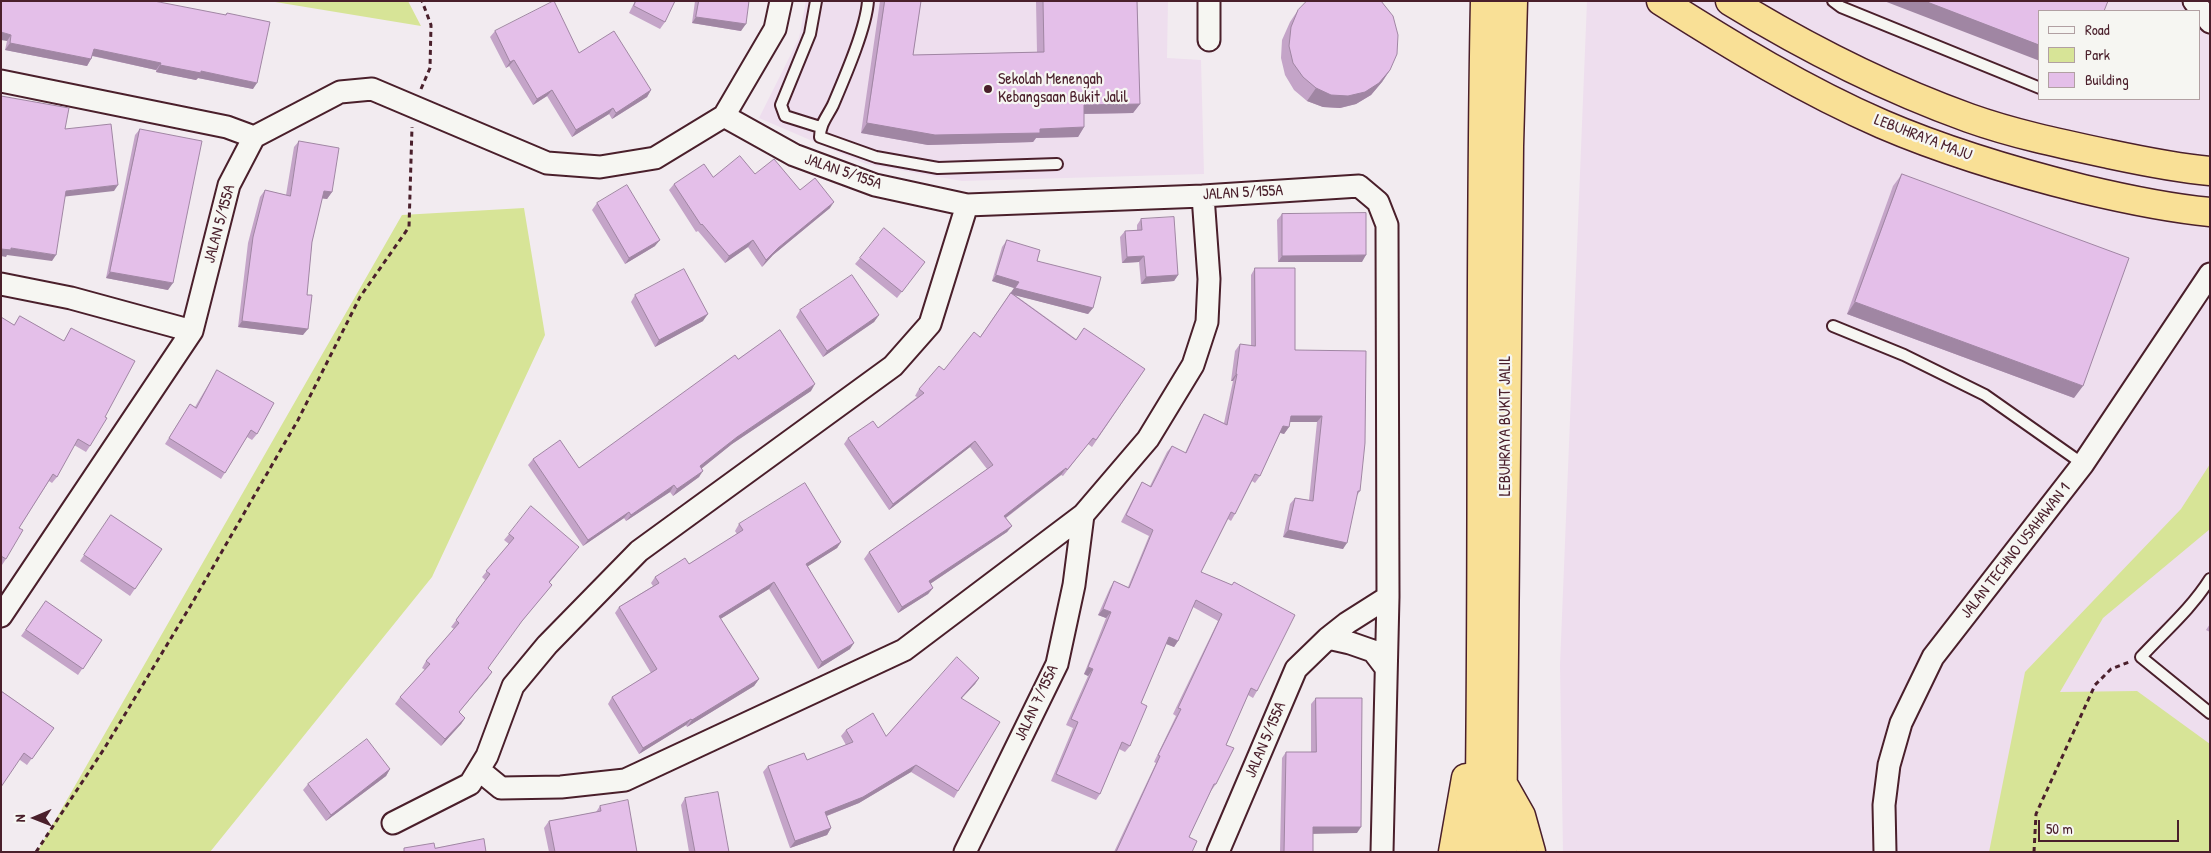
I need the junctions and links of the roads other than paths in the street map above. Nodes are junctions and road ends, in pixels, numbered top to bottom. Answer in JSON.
{"nodes":[{"id":1,"x":781,"y":1,"type":"edge"},
{"id":2,"x":816,"y":1,"type":"edge"},
{"id":3,"x":868,"y":1,"type":"edge"},
{"id":4,"x":1209,"y":1,"type":"edge"},
{"id":5,"x":1486,"y":1,"type":"edge"},
{"id":6,"x":1513,"y":1,"type":"edge"},
{"id":7,"x":1661,"y":1,"type":"edge"},
{"id":8,"x":1730,"y":1,"type":"edge"},
{"id":9,"x":1834,"y":1,"type":"edge"},
{"id":10,"x":2201,"y":10,"type":"edge"},
{"id":11,"x":2210,"y":22,"type":"edge"},
{"id":12,"x":1209,"y":40,"type":"dead end"},
{"id":13,"x":1,"y":81,"type":"edge"},
{"id":14,"x":2038,"y":87,"type":"edge"},
{"id":15,"x":724,"y":116,"type":"junction"},
{"id":16,"x":820,"y":127,"type":"junction"},
{"id":17,"x":254,"y":137,"type":"junction"},
{"id":18,"x":1057,"y":164,"type":"dead end"},
{"id":19,"x":2210,"y":171,"type":"edge"},
{"id":20,"x":1203,"y":196,"type":"junction"},
{"id":21,"x":967,"y":205,"type":"junction"},
{"id":22,"x":2210,"y":212,"type":"edge"},
{"id":23,"x":2210,"y":274,"type":"edge"},
{"id":24,"x":1,"y":284,"type":"edge"},
{"id":25,"x":1833,"y":326,"type":"dead end"},
{"id":26,"x":192,"y":331,"type":"junction"},
{"id":27,"x":2083,"y":464,"type":"junction"},
{"id":28,"x":1083,"y":515,"type":"junction"},
{"id":29,"x":2210,"y":579,"type":"edge"},
{"id":30,"x":1388,"y":597,"type":"junction"},
{"id":31,"x":1,"y":616,"type":"edge"},
{"id":32,"x":1328,"y":638,"type":"junction"},
{"id":33,"x":1386,"y":668,"type":"junction"},
{"id":34,"x":1482,"y":690,"type":"junction"},
{"id":35,"x":2210,"y":713,"type":"edge"},
{"id":36,"x":478,"y":770,"type":"junction"},
{"id":37,"x":1503,"y":785,"type":"junction"},
{"id":38,"x":393,"y":823,"type":"dead end"},
{"id":39,"x":965,"y":852,"type":"edge"},
{"id":40,"x":1218,"y":852,"type":"edge"},
{"id":41,"x":1382,"y":852,"type":"edge"},
{"id":42,"x":1454,"y":852,"type":"edge"},
{"id":43,"x":1479,"y":852,"type":"edge"},
{"id":44,"x":1502,"y":852,"type":"edge"},
{"id":45,"x":1531,"y":852,"type":"edge"},
{"id":46,"x":1885,"y":852,"type":"edge"}],
"edges":[{"from":1,"to":15,"type":"street"},
{"from":2,"to":16,"type":"lane"},
{"from":3,"to":16,"type":"lane"},
{"from":4,"to":12,"type":"street"},
{"from":5,"to":34,"type":"highway","name":"LEBUHRAYA BUKIT JALIL"},
{"from":6,"to":37,"type":"highway","name":"LEBUHRAYA BUKIT JALIL"},
{"from":7,"to":22,"type":"highway","name":"LEBUHRAYA MAJU"},
{"from":8,"to":19,"type":"highway"},
{"from":9,"to":14,"type":"lane"},
{"from":10,"to":11,"type":"street"},
{"from":13,"to":17,"type":"street"},
{"from":15,"to":17,"type":"street"},
{"from":15,"to":21,"type":"street","name":"JALAN 5/155A"},
{"from":16,"to":18,"type":"lane"},
{"from":17,"to":26,"type":"street","name":"JALAN 5/155A"},
{"from":20,"to":21,"type":"street","name":"JALAN 5/155A"},
{"from":20,"to":28,"type":"street"},
{"from":20,"to":30,"type":"street","name":"JALAN 5/155A"},
{"from":21,"to":36,"type":"street"},
{"from":23,"to":27,"type":"street","name":"JALAN TECHNO USAHAWAN 1"},
{"from":24,"to":26,"type":"street"},
{"from":25,"to":27,"type":"lane"},
{"from":26,"to":31,"type":"street","name":"JALAN 5/155A"},
{"from":27,"to":46,"type":"street","name":"JALAN TECHNO USAHAWAN 1"},
{"from":28,"to":36,"type":"street"},
{"from":28,"to":39,"type":"street","name":"JALAN 7/155A"},
{"from":29,"to":35,"type":"lane"},
{"from":30,"to":32,"type":"street","name":"JALAN 5/155A"},
{"from":30,"to":33,"type":"street","name":"JALAN 5/155A"},
{"from":32,"to":33,"type":"street"},
{"from":32,"to":40,"type":"street","name":"JALAN 5/155A"},
{"from":33,"to":41,"type":"street","name":"JALAN 5/155A"},
{"from":34,"to":42,"type":"highway"},
{"from":34,"to":43,"type":"highway","name":"LEBUHRAYA BUKIT JALIL"},
{"from":36,"to":38,"type":"street"},
{"from":37,"to":44,"type":"highway","name":"LEBUHRAYA BUKIT JALIL"},
{"from":37,"to":45,"type":"highway"}]}
